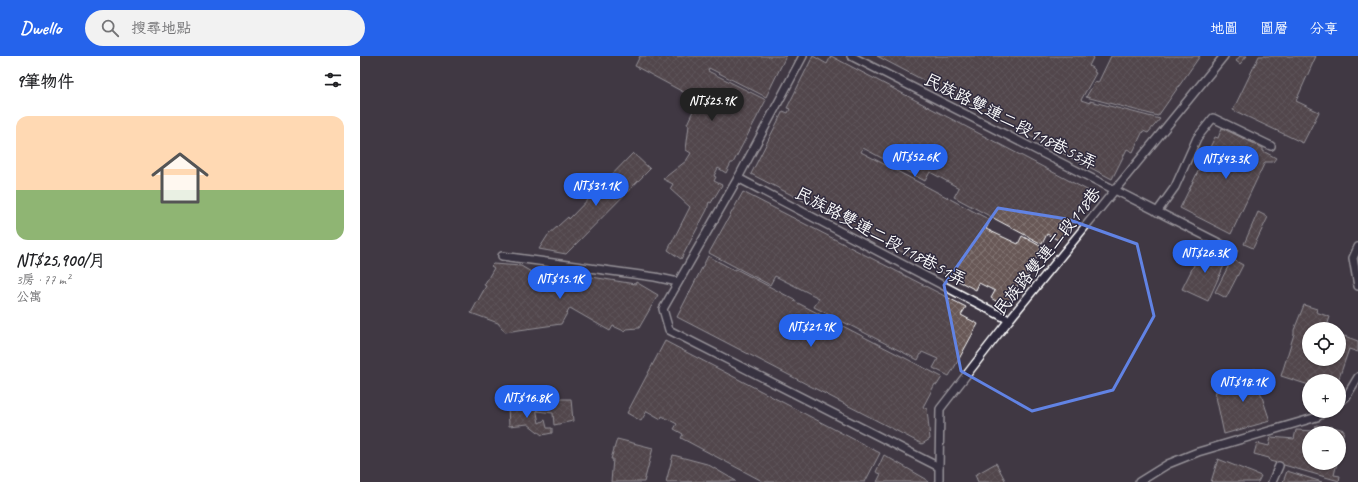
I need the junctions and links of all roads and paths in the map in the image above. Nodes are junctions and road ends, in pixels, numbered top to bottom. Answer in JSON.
{"nodes":[{"id":1,"x":803,"y":56,"type":"edge"},
{"id":2,"x":851,"y":56,"type":"edge"},
{"id":3,"x":1224,"y":56,"type":"edge"},
{"id":4,"x":1272,"y":146,"type":"dead end"},
{"id":5,"x":738,"y":178,"type":"junction"},
{"id":6,"x":1115,"y":190,"type":"junction"},
{"id":7,"x":1157,"y":212,"type":"junction"},
{"id":8,"x":1358,"y":247,"type":"edge"},
{"id":9,"x":1233,"y":250,"type":"dead end"},
{"id":10,"x":502,"y":256,"type":"dead end"},
{"id":11,"x":678,"y":282,"type":"junction"},
{"id":12,"x":1358,"y":286,"type":"edge"},
{"id":13,"x":1009,"y":320,"type":"junction"},
{"id":14,"x":1358,"y":377,"type":"edge"},
{"id":15,"x":1346,"y":397,"type":"edge"},
{"id":16,"x":1314,"y":418,"type":"edge"},
{"id":17,"x":1279,"y":466,"type":"dead end"},
{"id":18,"x":939,"y":467,"type":"junction"},
{"id":19,"x":940,"y":482,"type":"edge"},
{"id":20,"x":1139,"y":482,"type":"edge"},
{"id":21,"x":1272,"y":482,"type":"edge"}],
"edges":[{"from":1,"to":5,"type":"lane"},
{"from":2,"to":6,"type":"lane","name":"民族路雙連二段118巷53弄"},
{"from":3,"to":6,"type":"lane","name":"民族路雙連二段118巷"},
{"from":4,"to":7,"type":"lane"},
{"from":5,"to":11,"type":"lane"},
{"from":5,"to":13,"type":"lane","name":"民族路雙連二段118巷51弄"},
{"from":6,"to":7,"type":"lane","name":"民族路雙連二段118巷53弄"},
{"from":6,"to":13,"type":"lane","name":"民族路雙連二段118巷"},
{"from":7,"to":9,"type":"lane","name":"民族路雙連二段118巷53弄"},
{"from":8,"to":12,"type":"lane"},
{"from":10,"to":11,"type":"lane"},
{"from":11,"to":18,"type":"lane"},
{"from":13,"to":18,"type":"lane","name":"民族路雙連二段118巷"},
{"from":14,"to":15,"type":"lane"},
{"from":16,"to":20,"type":"lane"},
{"from":17,"to":21,"type":"lane"},
{"from":18,"to":19,"type":"lane","name":"民族路雙連二段118巷"}]}
